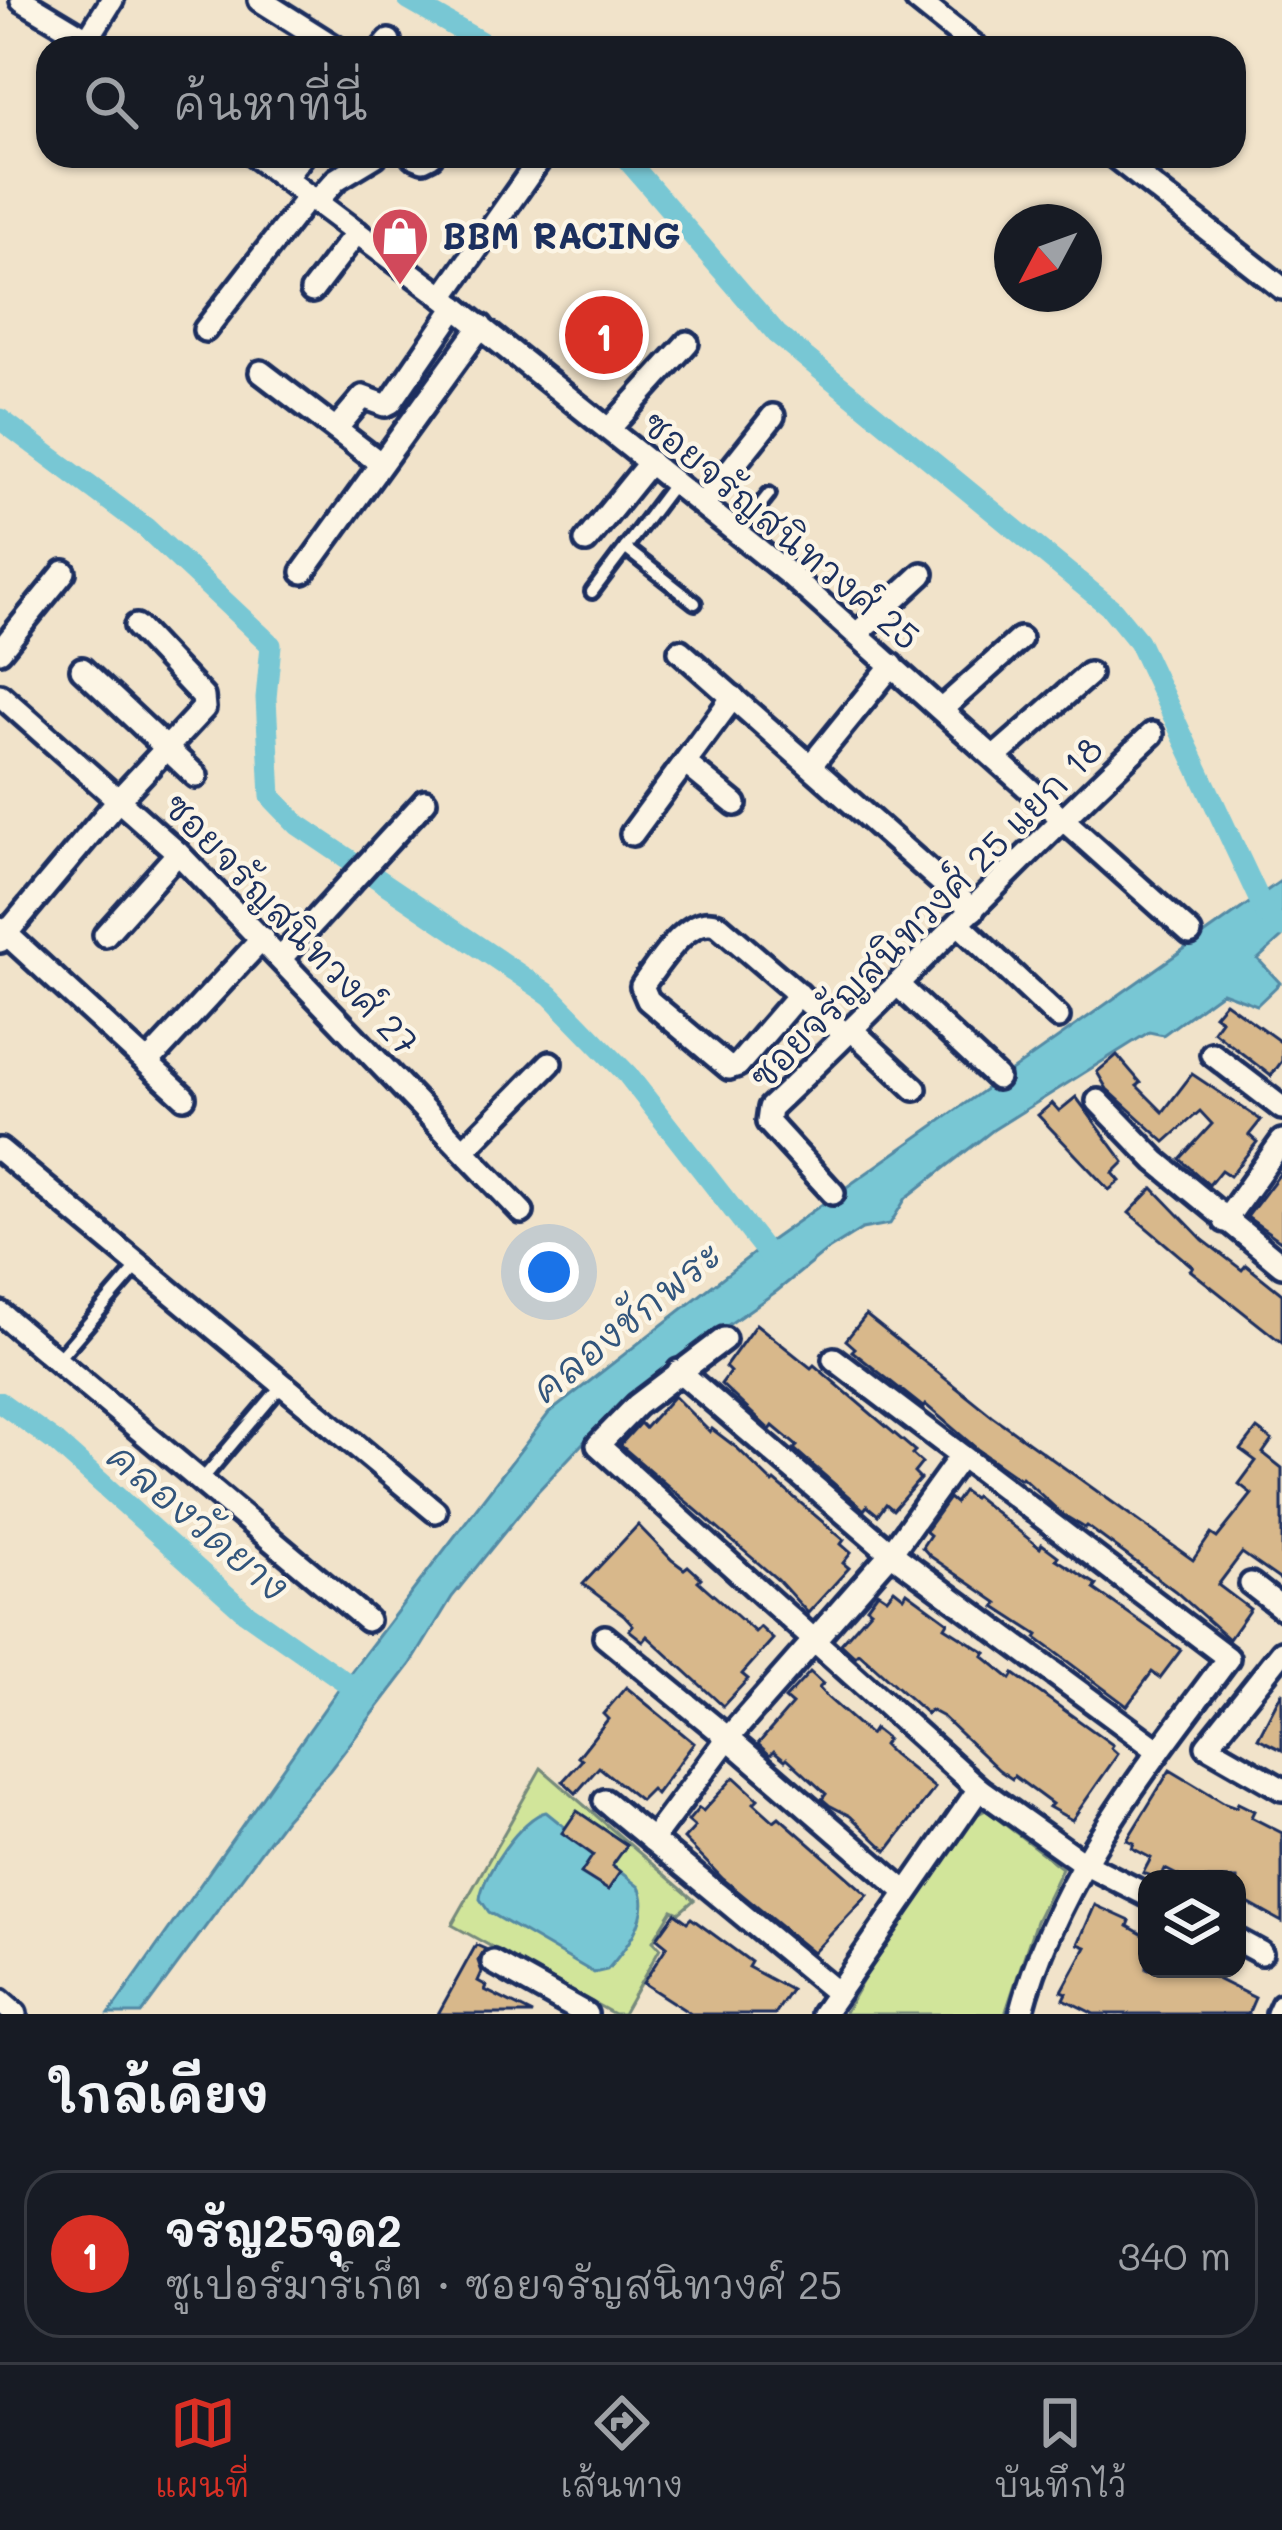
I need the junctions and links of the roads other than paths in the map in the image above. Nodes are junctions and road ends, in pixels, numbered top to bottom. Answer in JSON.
{"nodes":[{"id":1,"x":22,"y":0,"type":"edge"},
{"id":2,"x":112,"y":0,"type":"edge"},
{"id":3,"x":260,"y":0,"type":"edge"},
{"id":4,"x":917,"y":0,"type":"edge"},
{"id":5,"x":81,"y":36,"type":"edge"},
{"id":6,"x":97,"y":36,"type":"edge"},
{"id":7,"x":317,"y":36,"type":"edge"},
{"id":8,"x":962,"y":36,"type":"edge"},
{"id":9,"x":271,"y":168,"type":"edge"},
{"id":10,"x":293,"y":168,"type":"edge"},
{"id":11,"x":355,"y":168,"type":"edge"},
{"id":12,"x":534,"y":168,"type":"edge"},
{"id":13,"x":1129,"y":168,"type":"edge"},
{"id":14,"x":285,"y":178,"type":"junction"},
{"id":15,"x":313,"y":199,"type":"junction"},
{"id":16,"x":357,"y":232,"type":"junction"},
{"id":17,"x":1282,"y":288,"type":"edge"},
{"id":18,"x":312,"y":291,"type":"dead end"},
{"id":19,"x":450,"y":302,"type":"junction"},
{"id":20,"x":481,"y":326,"type":"junction"},
{"id":21,"x":205,"y":330,"type":"dead end"},
{"id":22,"x":686,"y":343,"type":"dead end"},
{"id":23,"x":261,"y":372,"type":"dead end"},
{"id":24,"x":773,"y":416,"type":"dead end"},
{"id":25,"x":336,"y":429,"type":"junction"},
{"id":26,"x":609,"y":429,"type":"junction"},
{"id":27,"x":376,"y":460,"type":"dead end"},
{"id":28,"x":650,"y":462,"type":"junction"},
{"id":29,"x":674,"y":482,"type":"junction"},
{"id":30,"x":770,"y":494,"type":"dead end"},
{"id":31,"x":703,"y":505,"type":"junction"},
{"id":32,"x":738,"y":533,"type":"junction"},
{"id":33,"x":586,"y":541,"type":"dead end"},
{"id":34,"x":625,"y":548,"type":"junction"},
{"id":35,"x":64,"y":572,"type":"dead end"},
{"id":36,"x":303,"y":572,"type":"dead end"},
{"id":37,"x":922,"y":574,"type":"dead end"},
{"id":38,"x":592,"y":592,"type":"dead end"},
{"id":39,"x":695,"y":603,"type":"dead end"},
{"id":40,"x":136,"y":626,"type":"dead end"},
{"id":41,"x":857,"y":634,"type":"junction"},
{"id":42,"x":1020,"y":639,"type":"dead end"},
{"id":43,"x":0,"y":651,"type":"edge"},
{"id":44,"x":680,"y":651,"type":"dead end"},
{"id":45,"x":892,"y":665,"type":"junction"},
{"id":46,"x":82,"y":669,"type":"dead end"},
{"id":47,"x":1089,"y":674,"type":"dead end"},
{"id":48,"x":0,"y":694,"type":"edge"},
{"id":49,"x":734,"y":698,"type":"junction"},
{"id":50,"x":942,"y":709,"type":"junction"},
{"id":51,"x":1152,"y":734,"type":"dead end"},
{"id":52,"x":166,"y":749,"type":"junction"},
{"id":53,"x":996,"y":756,"type":"junction"},
{"id":54,"x":685,"y":763,"type":"junction"},
{"id":55,"x":811,"y":765,"type":"junction"},
{"id":56,"x":196,"y":776,"type":"dead end"},
{"id":57,"x":120,"y":798,"type":"junction"},
{"id":58,"x":425,"y":801,"type":"dead end"},
{"id":59,"x":735,"y":804,"type":"dead end"},
{"id":60,"x":1064,"y":816,"type":"junction"},
{"id":61,"x":632,"y":834,"type":"dead end"},
{"id":62,"x":178,"y":853,"type":"junction"},
{"id":63,"x":966,"y":917,"type":"junction"},
{"id":64,"x":1190,"y":933,"type":"dead end"},
{"id":65,"x":2,"y":934,"type":"edge"},
{"id":66,"x":105,"y":934,"type":"dead end"},
{"id":67,"x":263,"y":938,"type":"junction"},
{"id":68,"x":281,"y":958,"type":"junction"},
{"id":69,"x":898,"y":985,"type":"junction"},
{"id":70,"x":799,"y":994,"type":"junction"},
{"id":71,"x":1058,"y":1017,"type":"dead end"},
{"id":72,"x":849,"y":1032,"type":"junction"},
{"id":73,"x":1212,"y":1054,"type":"dead end"},
{"id":74,"x":148,"y":1062,"type":"junction"},
{"id":75,"x":550,"y":1063,"type":"dead end"},
{"id":76,"x":997,"y":1078,"type":"dead end"},
{"id":77,"x":915,"y":1089,"type":"dead end"},
{"id":78,"x":184,"y":1096,"type":"dead end"},
{"id":79,"x":1098,"y":1101,"type":"dead end"},
{"id":80,"x":1282,"y":1108,"type":"edge"},
{"id":81,"x":1282,"y":1141,"type":"edge"},
{"id":82,"x":0,"y":1150,"type":"edge"},
{"id":83,"x":464,"y":1150,"type":"junction"},
{"id":84,"x":833,"y":1193,"type":"dead end"},
{"id":85,"x":521,"y":1212,"type":"dead end"},
{"id":86,"x":1226,"y":1221,"type":"junction"},
{"id":87,"x":139,"y":1265,"type":"junction"},
{"id":88,"x":1282,"y":1265,"type":"edge"},
{"id":89,"x":0,"y":1313,"type":"edge"},
{"id":90,"x":724,"y":1340,"type":"dead end"},
{"id":91,"x":834,"y":1359,"type":"dead end"},
{"id":92,"x":57,"y":1360,"type":"junction"},
{"id":93,"x":679,"y":1372,"type":"junction"},
{"id":94,"x":282,"y":1385,"type":"junction"},
{"id":95,"x":961,"y":1456,"type":"junction"},
{"id":96,"x":200,"y":1483,"type":"junction"},
{"id":97,"x":435,"y":1511,"type":"dead end"},
{"id":98,"x":891,"y":1552,"type":"junction"},
{"id":99,"x":1251,"y":1584,"type":"dead end"},
{"id":100,"x":1282,"y":1608,"type":"edge"},
{"id":101,"x":367,"y":1620,"type":"dead end"},
{"id":102,"x":604,"y":1637,"type":"dead end"},
{"id":103,"x":813,"y":1642,"type":"junction"},
{"id":104,"x":1282,"y":1652,"type":"edge"},
{"id":105,"x":728,"y":1738,"type":"junction"},
{"id":106,"x":1159,"y":1751,"type":"junction"},
{"id":107,"x":979,"y":1789,"type":"junction"},
{"id":108,"x":1282,"y":1789,"type":"edge"},
{"id":109,"x":605,"y":1801,"type":"dead end"},
{"id":110,"x":652,"y":1840,"type":"junction"},
{"id":111,"x":1082,"y":1862,"type":"junction"},
{"id":112,"x":1138,"y":1890,"type":"edge"},
{"id":113,"x":906,"y":1892,"type":"junction"},
{"id":114,"x":1246,"y":1945,"type":"edge"},
{"id":115,"x":1261,"y":1953,"type":"dead end"},
{"id":116,"x":493,"y":1963,"type":"dead end"},
{"id":117,"x":837,"y":1994,"type":"junction"},
{"id":118,"x":0,"y":2001,"type":"edge"},
{"id":119,"x":1282,"y":2005,"type":"edge"},
{"id":120,"x":16,"y":2014,"type":"edge"},
{"id":121,"x":586,"y":2014,"type":"edge"},
{"id":122,"x":823,"y":2014,"type":"edge"},
{"id":123,"x":1021,"y":2014,"type":"edge"},
{"id":124,"x":1278,"y":2014,"type":"edge"}],
"edges":[{"from":1,"to":5,"type":"street"},
{"from":2,"to":6,"type":"street"},
{"from":3,"to":7,"type":"street"},
{"from":4,"to":8,"type":"street"},
{"from":9,"to":14,"type":"street","name":"ซอยจรัญสนิทวงศ์ 25"},
{"from":10,"to":14,"type":"street"},
{"from":11,"to":15,"type":"street"},
{"from":12,"to":19,"type":"street"},
{"from":13,"to":17,"type":"street"},
{"from":14,"to":15,"type":"street","name":"ซอยจรัญสนิทวงศ์ 25"},
{"from":15,"to":16,"type":"street","name":"ซอยจรัญสนิทวงศ์ 25"},
{"from":15,"to":21,"type":"street"},
{"from":16,"to":18,"type":"street"},
{"from":16,"to":19,"type":"street","name":"ซอยจรัญสนิทวงศ์ 25"},
{"from":19,"to":20,"type":"street","name":"ซอยจรัญสนิทวงศ์ 25"},
{"from":19,"to":25,"type":"street"},
{"from":20,"to":26,"type":"street","name":"ซอยจรัญสนิทวงศ์ 25"},
{"from":20,"to":36,"type":"street"},
{"from":22,"to":26,"type":"street"},
{"from":23,"to":25,"type":"street"},
{"from":24,"to":31,"type":"street"},
{"from":25,"to":27,"type":"street"},
{"from":26,"to":28,"type":"street","name":"ซอยจรัญสนิทวงศ์ 25"},
{"from":28,"to":29,"type":"street","name":"ซอยจรัญสนิทวงศ์ 25"},
{"from":28,"to":33,"type":"street"},
{"from":29,"to":31,"type":"street","name":"ซอยจรัญสนิทวงศ์ 25"},
{"from":29,"to":34,"type":"lane"},
{"from":30,"to":32,"type":"lane"},
{"from":31,"to":32,"type":"street","name":"ซอยจรัญสนิทวงศ์ 25"},
{"from":32,"to":41,"type":"street","name":"ซอยจรัญสนิทวงศ์ 25"},
{"from":34,"to":38,"type":"lane"},
{"from":34,"to":39,"type":"lane"},
{"from":35,"to":43,"type":"street"},
{"from":37,"to":41,"type":"street"},
{"from":40,"to":52,"type":"street"},
{"from":41,"to":45,"type":"street","name":"ซอยจรัญสนิทวงศ์ 25"},
{"from":42,"to":50,"type":"street"},
{"from":44,"to":49,"type":"street"},
{"from":45,"to":50,"type":"street","name":"ซอยจรัญสนิทวงศ์ 25"},
{"from":45,"to":55,"type":"street"},
{"from":46,"to":52,"type":"street"},
{"from":47,"to":53,"type":"street"},
{"from":48,"to":57,"type":"street","name":"ซอยจรัญสนิทวงศ์ 27"},
{"from":49,"to":54,"type":"street"},
{"from":49,"to":55,"type":"street"},
{"from":50,"to":53,"type":"street","name":"ซอยจรัญสนิทวงศ์ 25"},
{"from":51,"to":60,"type":"street","name":"ซอยจรัญสนิทวงศ์ 25 แยก 18"},
{"from":52,"to":56,"type":"street"},
{"from":52,"to":57,"type":"street"},
{"from":53,"to":60,"type":"street","name":"ซอยจรัญสนิทวงศ์ 25"},
{"from":54,"to":59,"type":"street"},
{"from":54,"to":61,"type":"street"},
{"from":55,"to":63,"type":"street"},
{"from":57,"to":62,"type":"street","name":"ซอยจรัญสนิทวงศ์ 27"},
{"from":57,"to":65,"type":"street"},
{"from":58,"to":68,"type":"street"},
{"from":60,"to":63,"type":"street","name":"ซอยจรัญสนิทวงศ์ 25 แยก 18"},
{"from":60,"to":64,"type":"street","name":"ซอยจรัญสนิทวงศ์ 25"},
{"from":62,"to":66,"type":"street"},
{"from":62,"to":67,"type":"street","name":"ซอยจรัญสนิทวงศ์ 27"},
{"from":63,"to":69,"type":"street","name":"ซอยจรัญสนิทวงศ์ 25 แยก 18"},
{"from":63,"to":71,"type":"street"},
{"from":65,"to":74,"type":"street"},
{"from":67,"to":68,"type":"street","name":"ซอยจรัญสนิทวงศ์ 27"},
{"from":67,"to":74,"type":"street"},
{"from":68,"to":83,"type":"street","name":"ซอยจรัญสนิทวงศ์ 27"},
{"from":69,"to":72,"type":"street","name":"ซอยจรัญสนิทวงศ์ 25 แยก 18"},
{"from":69,"to":76,"type":"street"},
{"from":70,"to":70,"type":"street"},
{"from":70,"to":72,"type":"street"},
{"from":72,"to":77,"type":"street"},
{"from":72,"to":84,"type":"street","name":"ซอยจรัญสนิทวงศ์ 25 แยก 18"},
{"from":73,"to":80,"type":"street"},
{"from":74,"to":78,"type":"street"},
{"from":75,"to":83,"type":"street"},
{"from":79,"to":86,"type":"street"},
{"from":81,"to":86,"type":"street"},
{"from":82,"to":87,"type":"street"},
{"from":83,"to":85,"type":"street","name":"ซอยจรัญสนิทวงศ์ 27"},
{"from":86,"to":88,"type":"street"},
{"from":87,"to":92,"type":"lane"},
{"from":87,"to":94,"type":"street"},
{"from":89,"to":92,"type":"street"},
{"from":90,"to":93,"type":"street"},
{"from":91,"to":95,"type":"street"},
{"from":92,"to":96,"type":"street"},
{"from":93,"to":98,"type":"street"},
{"from":93,"to":103,"type":"street"},
{"from":94,"to":96,"type":"lane"},
{"from":94,"to":97,"type":"street"},
{"from":95,"to":98,"type":"street"},
{"from":95,"to":106,"type":"street"},
{"from":96,"to":101,"type":"street"},
{"from":98,"to":103,"type":"street"},
{"from":98,"to":106,"type":"street"},
{"from":99,"to":100,"type":"street"},
{"from":102,"to":105,"type":"street"},
{"from":103,"to":105,"type":"street"},
{"from":103,"to":107,"type":"street"},
{"from":104,"to":108,"type":"street"},
{"from":105,"to":110,"type":"street"},
{"from":105,"to":113,"type":"street"},
{"from":106,"to":111,"type":"street"},
{"from":107,"to":111,"type":"street"},
{"from":107,"to":113,"type":"street"},
{"from":109,"to":110,"type":"street"},
{"from":110,"to":117,"type":"street"},
{"from":111,"to":112,"type":"street"},
{"from":111,"to":123,"type":"street"},
{"from":113,"to":117,"type":"street"},
{"from":114,"to":115,"type":"street"},
{"from":116,"to":121,"type":"street"},
{"from":117,"to":122,"type":"street"},
{"from":118,"to":120,"type":"street"},
{"from":119,"to":124,"type":"street"}]}
